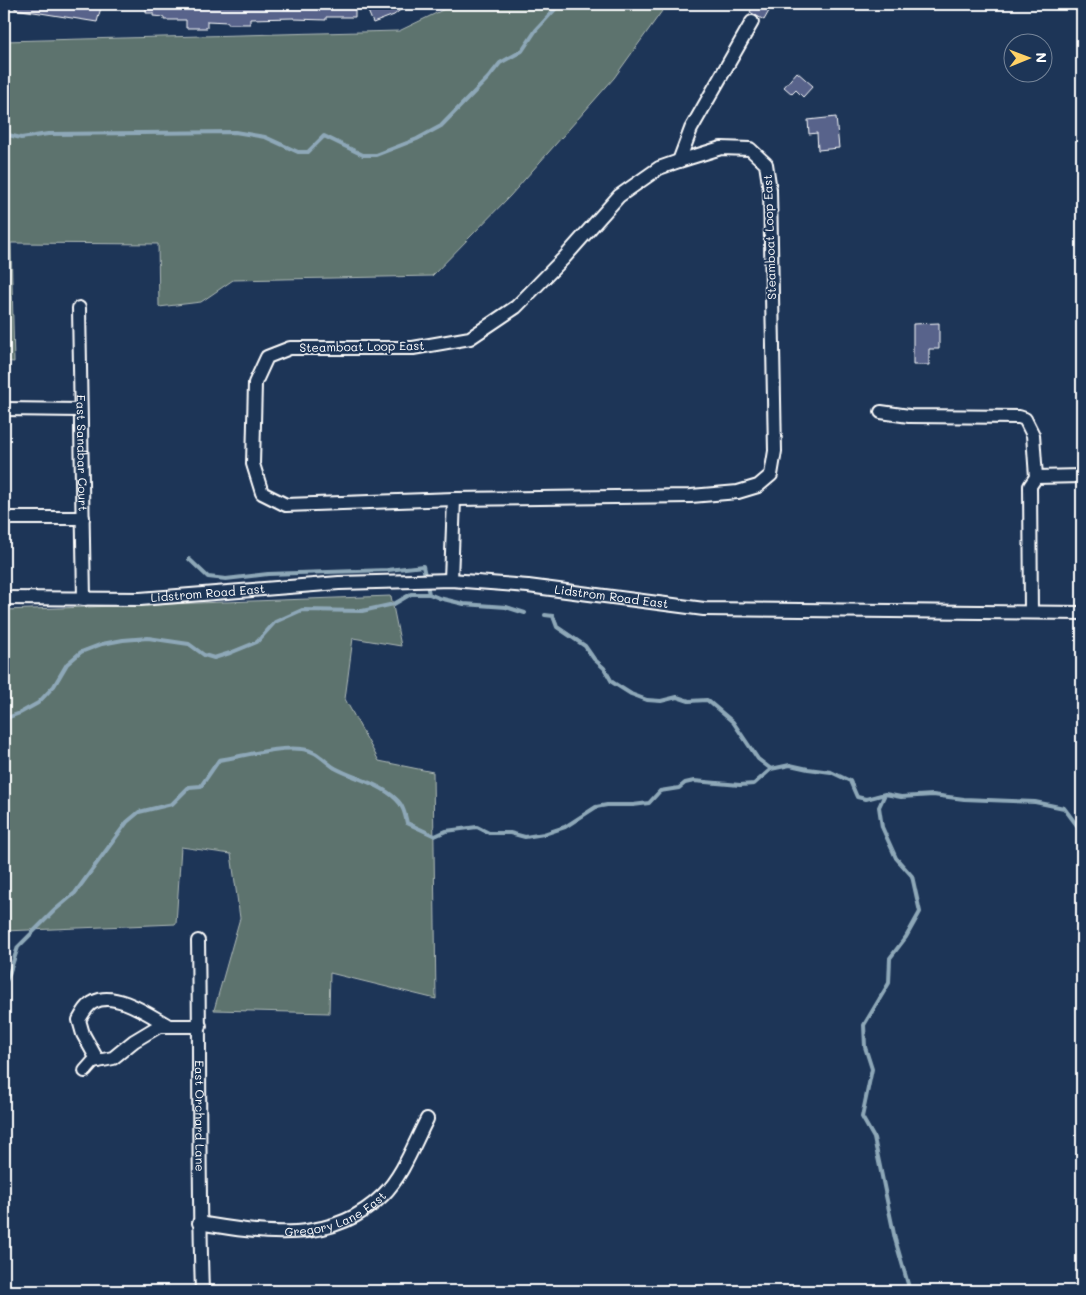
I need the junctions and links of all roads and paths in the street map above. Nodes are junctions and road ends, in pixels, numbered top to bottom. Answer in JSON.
{"nodes":[{"id":1,"x":752,"y":22,"type":"dead end"},
{"id":2,"x":678,"y":160,"type":"junction"},
{"id":3,"x":79,"y":308,"type":"dead end"},
{"id":4,"x":4,"y":409,"type":"edge"},
{"id":5,"x":80,"y":410,"type":"junction"},
{"id":6,"x":881,"y":412,"type":"dead end"},
{"id":7,"x":1082,"y":476,"type":"edge"},
{"id":8,"x":1036,"y":477,"type":"junction"},
{"id":9,"x":454,"y":498,"type":"junction"},
{"id":10,"x":4,"y":518,"type":"edge"},
{"id":11,"x":83,"y":518,"type":"junction"},
{"id":12,"x":451,"y":580,"type":"junction"},
{"id":13,"x":4,"y":598,"type":"edge"},
{"id":14,"x":84,"y":599,"type":"junction"},
{"id":15,"x":1031,"y":612,"type":"junction"},
{"id":16,"x":1082,"y":612,"type":"edge"},
{"id":17,"x":198,"y":941,"type":"dead end"},
{"id":18,"x":169,"y":1026,"type":"junction"},
{"id":19,"x":200,"y":1026,"type":"junction"},
{"id":20,"x":98,"y":1061,"type":"junction"},
{"id":21,"x":85,"y":1071,"type":"dead end"},
{"id":22,"x":427,"y":1119,"type":"dead end"},
{"id":23,"x":199,"y":1223,"type":"junction"},
{"id":24,"x":202,"y":1291,"type":"edge"}],
"edges":[{"from":1,"to":2,"type":"street"},
{"from":2,"to":9,"type":"street","name":"Steamboat Loop East"},
{"from":2,"to":9,"type":"street","name":"Steamboat Loop East"},
{"from":3,"to":5,"type":"street","name":"East Sandbar Court"},
{"from":4,"to":5,"type":"street"},
{"from":5,"to":11,"type":"street","name":"East Sandbar Court"},
{"from":6,"to":8,"type":"street"},
{"from":7,"to":8,"type":"street"},
{"from":8,"to":15,"type":"street"},
{"from":9,"to":12,"type":"street"},
{"from":10,"to":11,"type":"street"},
{"from":11,"to":14,"type":"street","name":"East Sandbar Court"},
{"from":12,"to":14,"type":"street","name":"Lidstrom Road East"},
{"from":12,"to":15,"type":"street","name":"Lidstrom Road East"},
{"from":13,"to":14,"type":"street","name":"Lidstrom Road East"},
{"from":15,"to":16,"type":"street","name":"Lidstrom Road East"},
{"from":17,"to":19,"type":"street","name":"East Orchard Lane"},
{"from":18,"to":19,"type":"street"},
{"from":18,"to":20,"type":"street"},
{"from":18,"to":20,"type":"street"},
{"from":19,"to":23,"type":"street","name":"East Orchard Lane"},
{"from":20,"to":21,"type":"street"},
{"from":22,"to":23,"type":"street","name":"Gregory Lane East"},
{"from":23,"to":24,"type":"street","name":"East Orchard Lane"}]}
